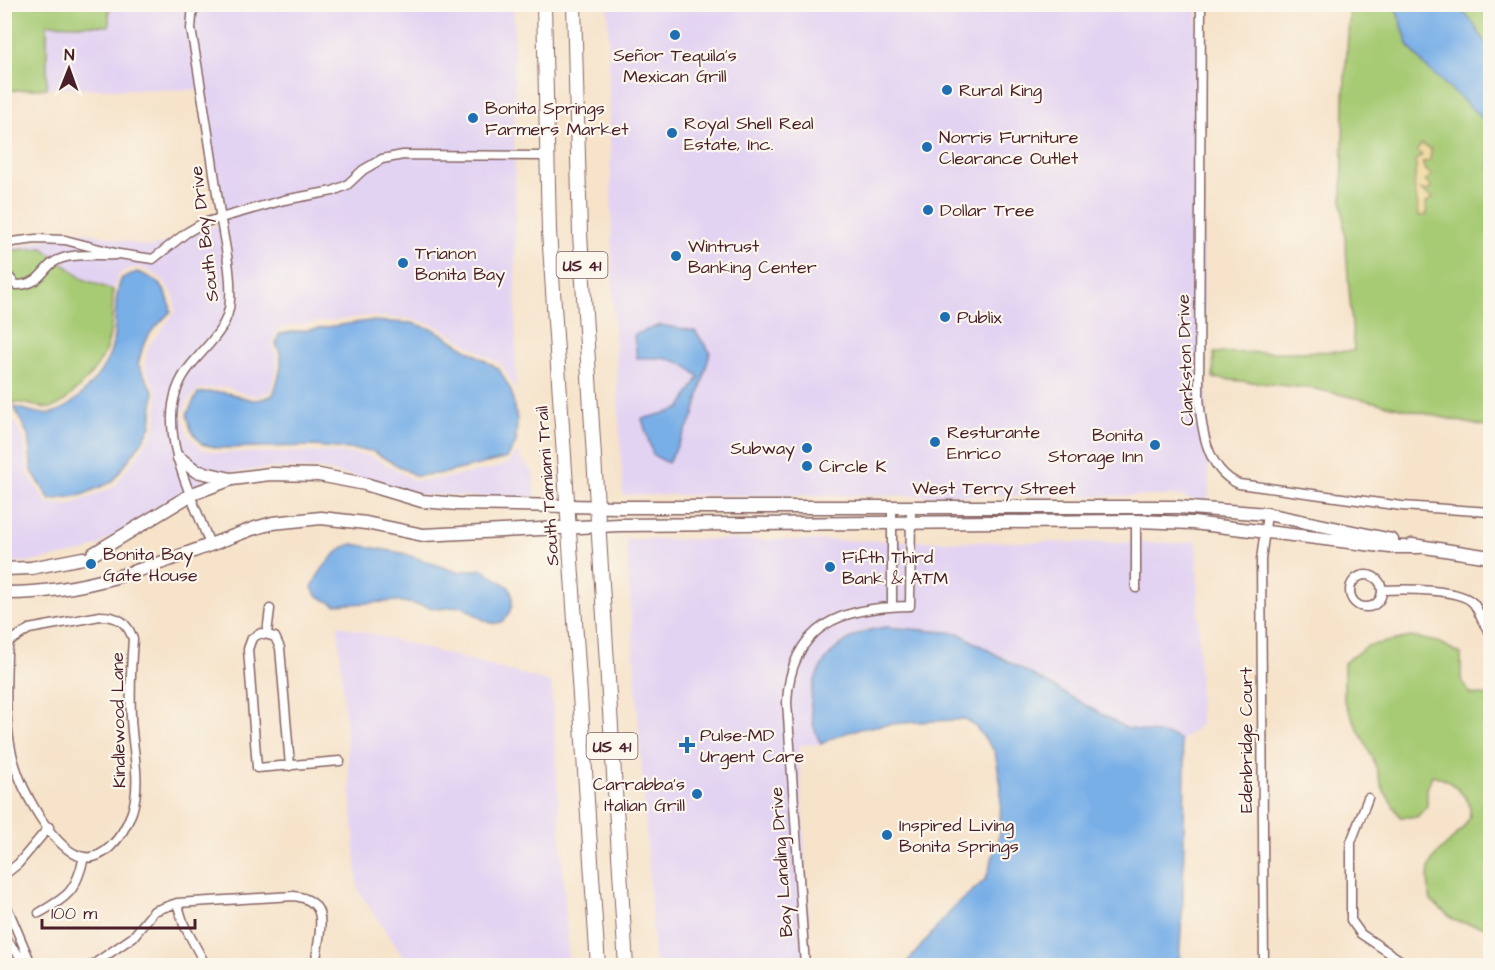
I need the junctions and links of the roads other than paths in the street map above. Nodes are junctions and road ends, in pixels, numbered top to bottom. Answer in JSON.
{"nodes":[{"id":1,"x":193,"y":4,"type":"edge"},
{"id":2,"x":544,"y":4,"type":"edge"},
{"id":3,"x":574,"y":4,"type":"edge"},
{"id":4,"x":1201,"y":4,"type":"edge"},
{"id":5,"x":546,"y":156,"type":"junction"},
{"id":6,"x":221,"y":217,"type":"junction"},
{"id":7,"x":6,"y":242,"type":"edge"},
{"id":8,"x":119,"y":254,"type":"junction"},
{"id":9,"x":4,"y":262,"type":"edge"},
{"id":10,"x":4,"y":271,"type":"edge"},
{"id":11,"x":179,"y":458,"type":"junction"},
{"id":12,"x":232,"y":479,"type":"junction"},
{"id":13,"x":192,"y":494,"type":"junction"},
{"id":14,"x":565,"y":505,"type":"junction"},
{"id":15,"x":596,"y":506,"type":"junction"},
{"id":16,"x":892,"y":507,"type":"junction"},
{"id":17,"x":911,"y":507,"type":"junction"},
{"id":18,"x":1491,"y":512,"type":"edge"},
{"id":19,"x":1267,"y":514,"type":"junction"},
{"id":20,"x":1136,"y":521,"type":"junction"},
{"id":21,"x":892,"y":524,"type":"junction"},
{"id":22,"x":911,"y":524,"type":"junction"},
{"id":23,"x":598,"y":525,"type":"junction"},
{"id":24,"x":567,"y":526,"type":"junction"},
{"id":25,"x":1265,"y":531,"type":"junction"},
{"id":26,"x":210,"y":544,"type":"junction"},
{"id":27,"x":1419,"y":547,"type":"junction"},
{"id":28,"x":1491,"y":556,"type":"edge"},
{"id":29,"x":4,"y":569,"type":"edge"},
{"id":30,"x":1136,"y":588,"type":"dead end"},
{"id":31,"x":1382,"y":590,"type":"dead end"},
{"id":32,"x":4,"y":593,"type":"edge"},
{"id":33,"x":892,"y":606,"type":"junction"},
{"id":34,"x":270,"y":609,"type":"dead end"},
{"id":35,"x":1491,"y":632,"type":"edge"},
{"id":36,"x":267,"y":633,"type":"junction"},
{"id":37,"x":340,"y":761,"type":"dead end"},
{"id":38,"x":290,"y":766,"type":"junction"},
{"id":39,"x":1368,"y":798,"type":"dead end"},
{"id":40,"x":49,"y":827,"type":"junction"},
{"id":41,"x":84,"y":857,"type":"junction"},
{"id":42,"x":4,"y":874,"type":"edge"},
{"id":43,"x":4,"y":900,"type":"edge"},
{"id":44,"x":177,"y":903,"type":"junction"},
{"id":45,"x":39,"y":913,"type":"dead end"},
{"id":46,"x":4,"y":937,"type":"edge"},
{"id":47,"x":317,"y":963,"type":"edge"},
{"id":48,"x":30,"y":966,"type":"edge"},
{"id":49,"x":91,"y":966,"type":"edge"},
{"id":50,"x":206,"y":966,"type":"edge"},
{"id":51,"x":305,"y":966,"type":"edge"},
{"id":52,"x":598,"y":966,"type":"edge"},
{"id":53,"x":626,"y":966,"type":"edge"},
{"id":54,"x":805,"y":966,"type":"edge"},
{"id":55,"x":1264,"y":966,"type":"edge"},
{"id":56,"x":1409,"y":966,"type":"edge"}],
"edges":[{"from":1,"to":6,"type":"street","name":"South Bay Drive"},
{"from":2,"to":5,"type":"main road","name":"South Tamiami Trail","number":"US 41"},
{"from":3,"to":15,"type":"main road","number":"US 41"},
{"from":4,"to":18,"type":"street","name":"Clarkston Drive"},
{"from":5,"to":6,"type":"street"},
{"from":5,"to":14,"type":"main road","name":"South Tamiami Trail","number":"US 41"},
{"from":6,"to":8,"type":"street"},
{"from":6,"to":11,"type":"street","name":"South Bay Drive"},
{"from":7,"to":8,"type":"street"},
{"from":7,"to":9,"type":"street"},
{"from":8,"to":10,"type":"street"},
{"from":11,"to":12,"type":"street"},
{"from":11,"to":13,"type":"street","name":"South Bay Drive"},
{"from":12,"to":13,"type":"street"},
{"from":12,"to":14,"type":"street","name":"West Terry Street"},
{"from":13,"to":26,"type":"street","name":"South Bay Drive"},
{"from":13,"to":29,"type":"street"},
{"from":14,"to":15,"type":"street","name":"West Terry Street"},
{"from":14,"to":24,"type":"main road","name":"South Tamiami Trail","number":"US 41"},
{"from":15,"to":16,"type":"street","name":"West Terry Street"},
{"from":15,"to":23,"type":"main road","number":"US 41"},
{"from":16,"to":17,"type":"street","name":"West Terry Street"},
{"from":16,"to":21,"type":"street"},
{"from":17,"to":19,"type":"street","name":"West Terry Street"},
{"from":17,"to":22,"type":"street","name":"Bay Landing Drive"},
{"from":19,"to":25,"type":"street","name":"Edenbridge Court"},
{"from":19,"to":27,"type":"street","name":"West Terry Street"},
{"from":20,"to":22,"type":"street","name":"West Terry Street"},
{"from":20,"to":25,"type":"street","name":"West Terry Street"},
{"from":20,"to":30,"type":"street"},
{"from":21,"to":22,"type":"street","name":"West Terry Street"},
{"from":21,"to":23,"type":"street","name":"West Terry Street"},
{"from":21,"to":33,"type":"street"},
{"from":22,"to":33,"type":"street","name":"Bay Landing Drive"},
{"from":23,"to":24,"type":"street","name":"West Terry Street"},
{"from":23,"to":53,"type":"main road","number":"US 41"},
{"from":24,"to":26,"type":"street","name":"West Terry Street"},
{"from":24,"to":52,"type":"main road","name":"South Tamiami Trail","number":"US 41"},
{"from":25,"to":27,"type":"street","name":"West Terry Street"},
{"from":25,"to":55,"type":"street","name":"Edenbridge Court"},
{"from":26,"to":32,"type":"street","name":"West Terry Street"},
{"from":27,"to":28,"type":"street","name":"West Terry Street"},
{"from":31,"to":35,"type":"street"},
{"from":33,"to":54,"type":"street","name":"Bay Landing Drive"},
{"from":34,"to":36,"type":"street"},
{"from":36,"to":38,"type":"street"},
{"from":36,"to":38,"type":"street"},
{"from":37,"to":38,"type":"street"},
{"from":39,"to":56,"type":"street"},
{"from":40,"to":41,"type":"street","name":"Kindlewood Lane"},
{"from":40,"to":41,"type":"street","name":"Kindlewood Lane"},
{"from":40,"to":42,"type":"street"},
{"from":41,"to":45,"type":"street"},
{"from":43,"to":48,"type":"street"},
{"from":44,"to":47,"type":"street"},
{"from":44,"to":49,"type":"street"},
{"from":44,"to":50,"type":"street"},
{"from":46,"to":48,"type":"street"},
{"from":47,"to":51,"type":"street"}]}
